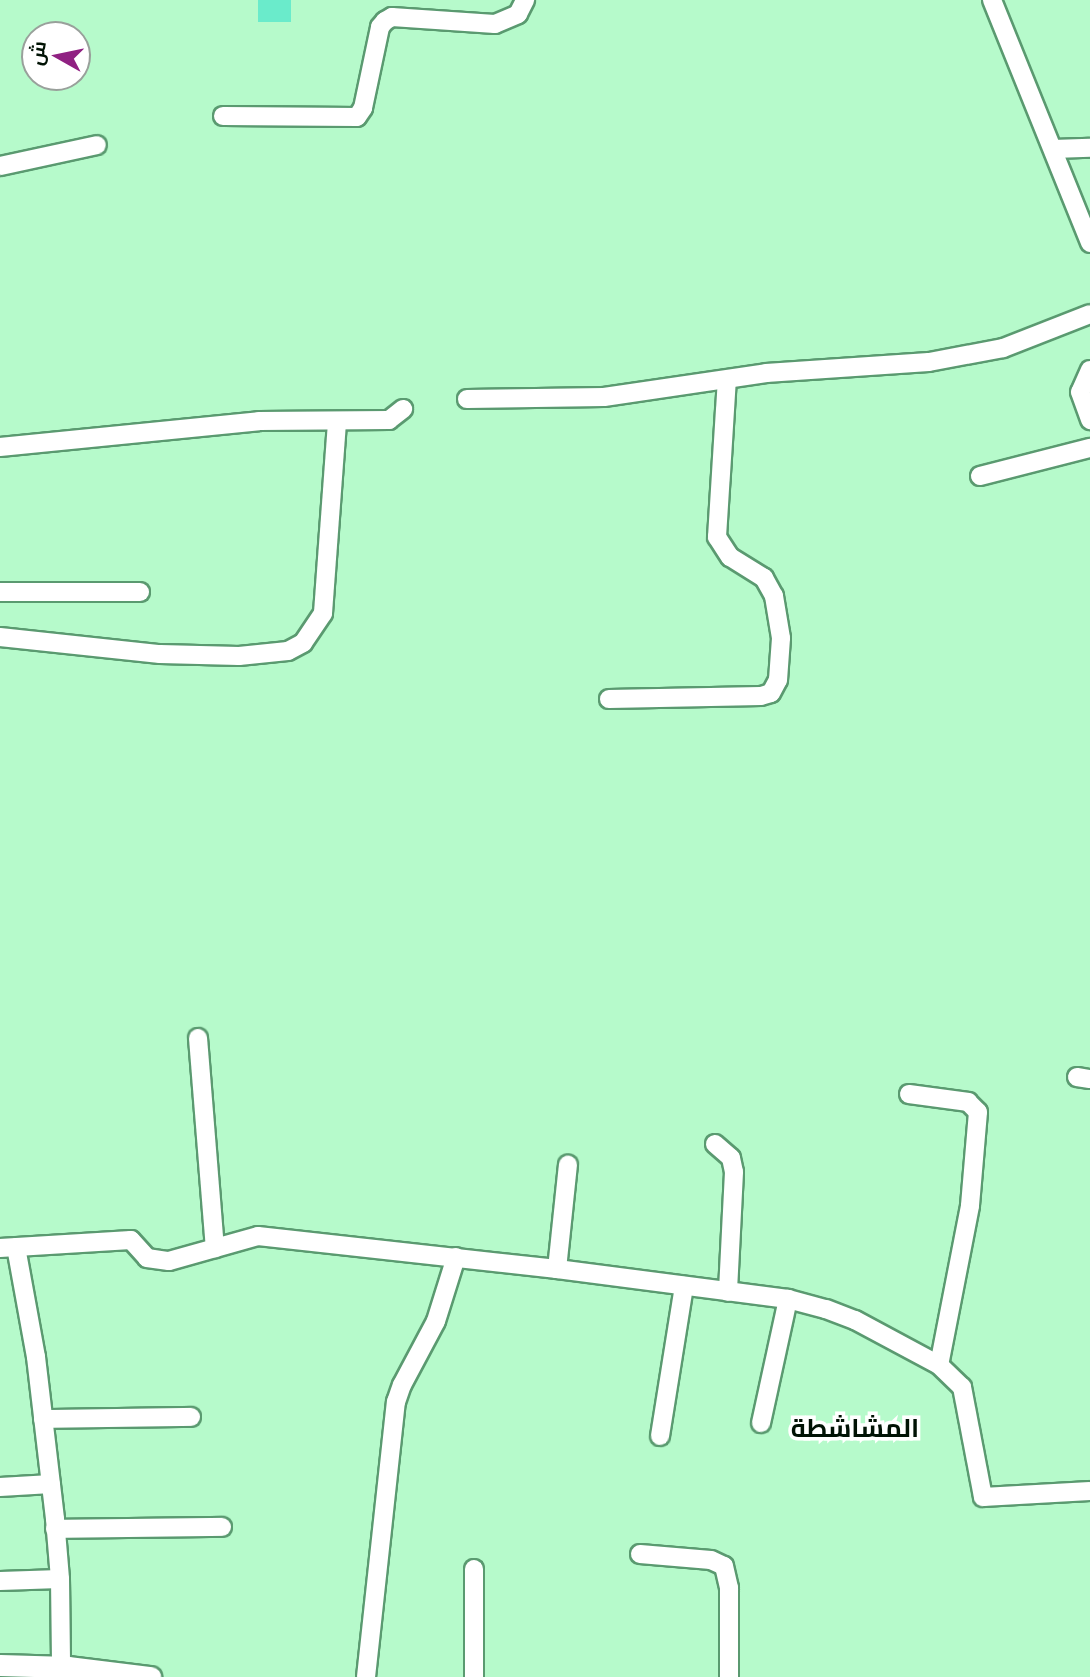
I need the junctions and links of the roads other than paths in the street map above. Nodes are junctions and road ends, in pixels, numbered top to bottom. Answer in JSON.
{"nodes":[{"id":1,"x":412,"y":0,"type":"edge"},
{"id":2,"x":525,"y":0,"type":"edge"},
{"id":3,"x":992,"y":0,"type":"edge"},
{"id":4,"x":414,"y":18,"type":"junction"},
{"id":5,"x":223,"y":116,"type":"dead end"},
{"id":6,"x":97,"y":145,"type":"dead end"},
{"id":7,"x":1090,"y":148,"type":"edge"},
{"id":8,"x":1053,"y":149,"type":"junction"},
{"id":9,"x":0,"y":166,"type":"edge"},
{"id":10,"x":1090,"y":243,"type":"edge"},
{"id":11,"x":1090,"y":314,"type":"edge"},
{"id":12,"x":1090,"y":370,"type":"edge"},
{"id":13,"x":727,"y":380,"type":"junction"},
{"id":14,"x":467,"y":399,"type":"dead end"},
{"id":15,"x":403,"y":409,"type":"dead end"},
{"id":16,"x":1090,"y":420,"type":"edge"},
{"id":17,"x":337,"y":422,"type":"junction"},
{"id":18,"x":0,"y":447,"type":"edge"},
{"id":19,"x":1090,"y":448,"type":"edge"},
{"id":20,"x":980,"y":476,"type":"dead end"},
{"id":21,"x":0,"y":592,"type":"edge"},
{"id":22,"x":140,"y":592,"type":"dead end"},
{"id":23,"x":0,"y":638,"type":"edge"},
{"id":24,"x":609,"y":699,"type":"dead end"},
{"id":25,"x":198,"y":1038,"type":"dead end"},
{"id":26,"x":909,"y":1094,"type":"dead end"},
{"id":27,"x":715,"y":1144,"type":"dead end"},
{"id":28,"x":568,"y":1165,"type":"dead end"},
{"id":29,"x":8,"y":1248,"type":"edge"},
{"id":30,"x":215,"y":1248,"type":"junction"},
{"id":31,"x":456,"y":1257,"type":"junction"},
{"id":32,"x":557,"y":1269,"type":"junction"},
{"id":33,"x":684,"y":1286,"type":"junction"},
{"id":34,"x":728,"y":1292,"type":"junction"},
{"id":35,"x":788,"y":1299,"type":"junction"},
{"id":36,"x":939,"y":1365,"type":"junction"},
{"id":37,"x":191,"y":1417,"type":"dead end"},
{"id":38,"x":43,"y":1419,"type":"junction"},
{"id":39,"x":761,"y":1423,"type":"dead end"},
{"id":40,"x":660,"y":1437,"type":"dead end"},
{"id":41,"x":51,"y":1484,"type":"junction"},
{"id":42,"x":0,"y":1487,"type":"edge"},
{"id":43,"x":1090,"y":1491,"type":"edge"},
{"id":44,"x":222,"y":1527,"type":"dead end"},
{"id":45,"x":55,"y":1529,"type":"junction"},
{"id":46,"x":640,"y":1554,"type":"dead end"},
{"id":47,"x":474,"y":1569,"type":"dead end"},
{"id":48,"x":60,"y":1578,"type":"junction"},
{"id":49,"x":0,"y":1581,"type":"edge"},
{"id":50,"x":0,"y":1665,"type":"edge"},
{"id":51,"x":61,"y":1667,"type":"junction"},
{"id":52,"x":139,"y":1676,"type":"edge"},
{"id":53,"x":366,"y":1677,"type":"edge"},
{"id":54,"x":474,"y":1677,"type":"edge"},
{"id":55,"x":729,"y":1677,"type":"edge"}],
"edges":[{"from":1,"to":4,"type":"street"},
{"from":2,"to":4,"type":"street"},
{"from":3,"to":8,"type":"street"},
{"from":4,"to":5,"type":"street"},
{"from":6,"to":9,"type":"street"},
{"from":7,"to":8,"type":"street"},
{"from":8,"to":10,"type":"street"},
{"from":11,"to":13,"type":"street"},
{"from":12,"to":16,"type":"street"},
{"from":13,"to":14,"type":"street"},
{"from":13,"to":24,"type":"street"},
{"from":15,"to":17,"type":"street"},
{"from":17,"to":18,"type":"street"},
{"from":17,"to":23,"type":"street"},
{"from":19,"to":20,"type":"street"},
{"from":21,"to":22,"type":"street"},
{"from":25,"to":30,"type":"street"},
{"from":26,"to":36,"type":"street"},
{"from":27,"to":34,"type":"street"},
{"from":28,"to":32,"type":"street"},
{"from":29,"to":30,"type":"street"},
{"from":29,"to":38,"type":"street"},
{"from":30,"to":31,"type":"street"},
{"from":31,"to":32,"type":"street"},
{"from":31,"to":53,"type":"street"},
{"from":32,"to":33,"type":"street"},
{"from":33,"to":34,"type":"street"},
{"from":33,"to":40,"type":"street"},
{"from":34,"to":35,"type":"street"},
{"from":35,"to":36,"type":"street"},
{"from":35,"to":39,"type":"street"},
{"from":36,"to":43,"type":"street"},
{"from":37,"to":38,"type":"street"},
{"from":38,"to":41,"type":"street"},
{"from":41,"to":42,"type":"street"},
{"from":41,"to":45,"type":"street"},
{"from":44,"to":45,"type":"street"},
{"from":45,"to":48,"type":"street"},
{"from":46,"to":55,"type":"street"},
{"from":47,"to":54,"type":"street"},
{"from":48,"to":49,"type":"street"},
{"from":48,"to":51,"type":"street"},
{"from":50,"to":51,"type":"main road"},
{"from":51,"to":52,"type":"main road"}]}
